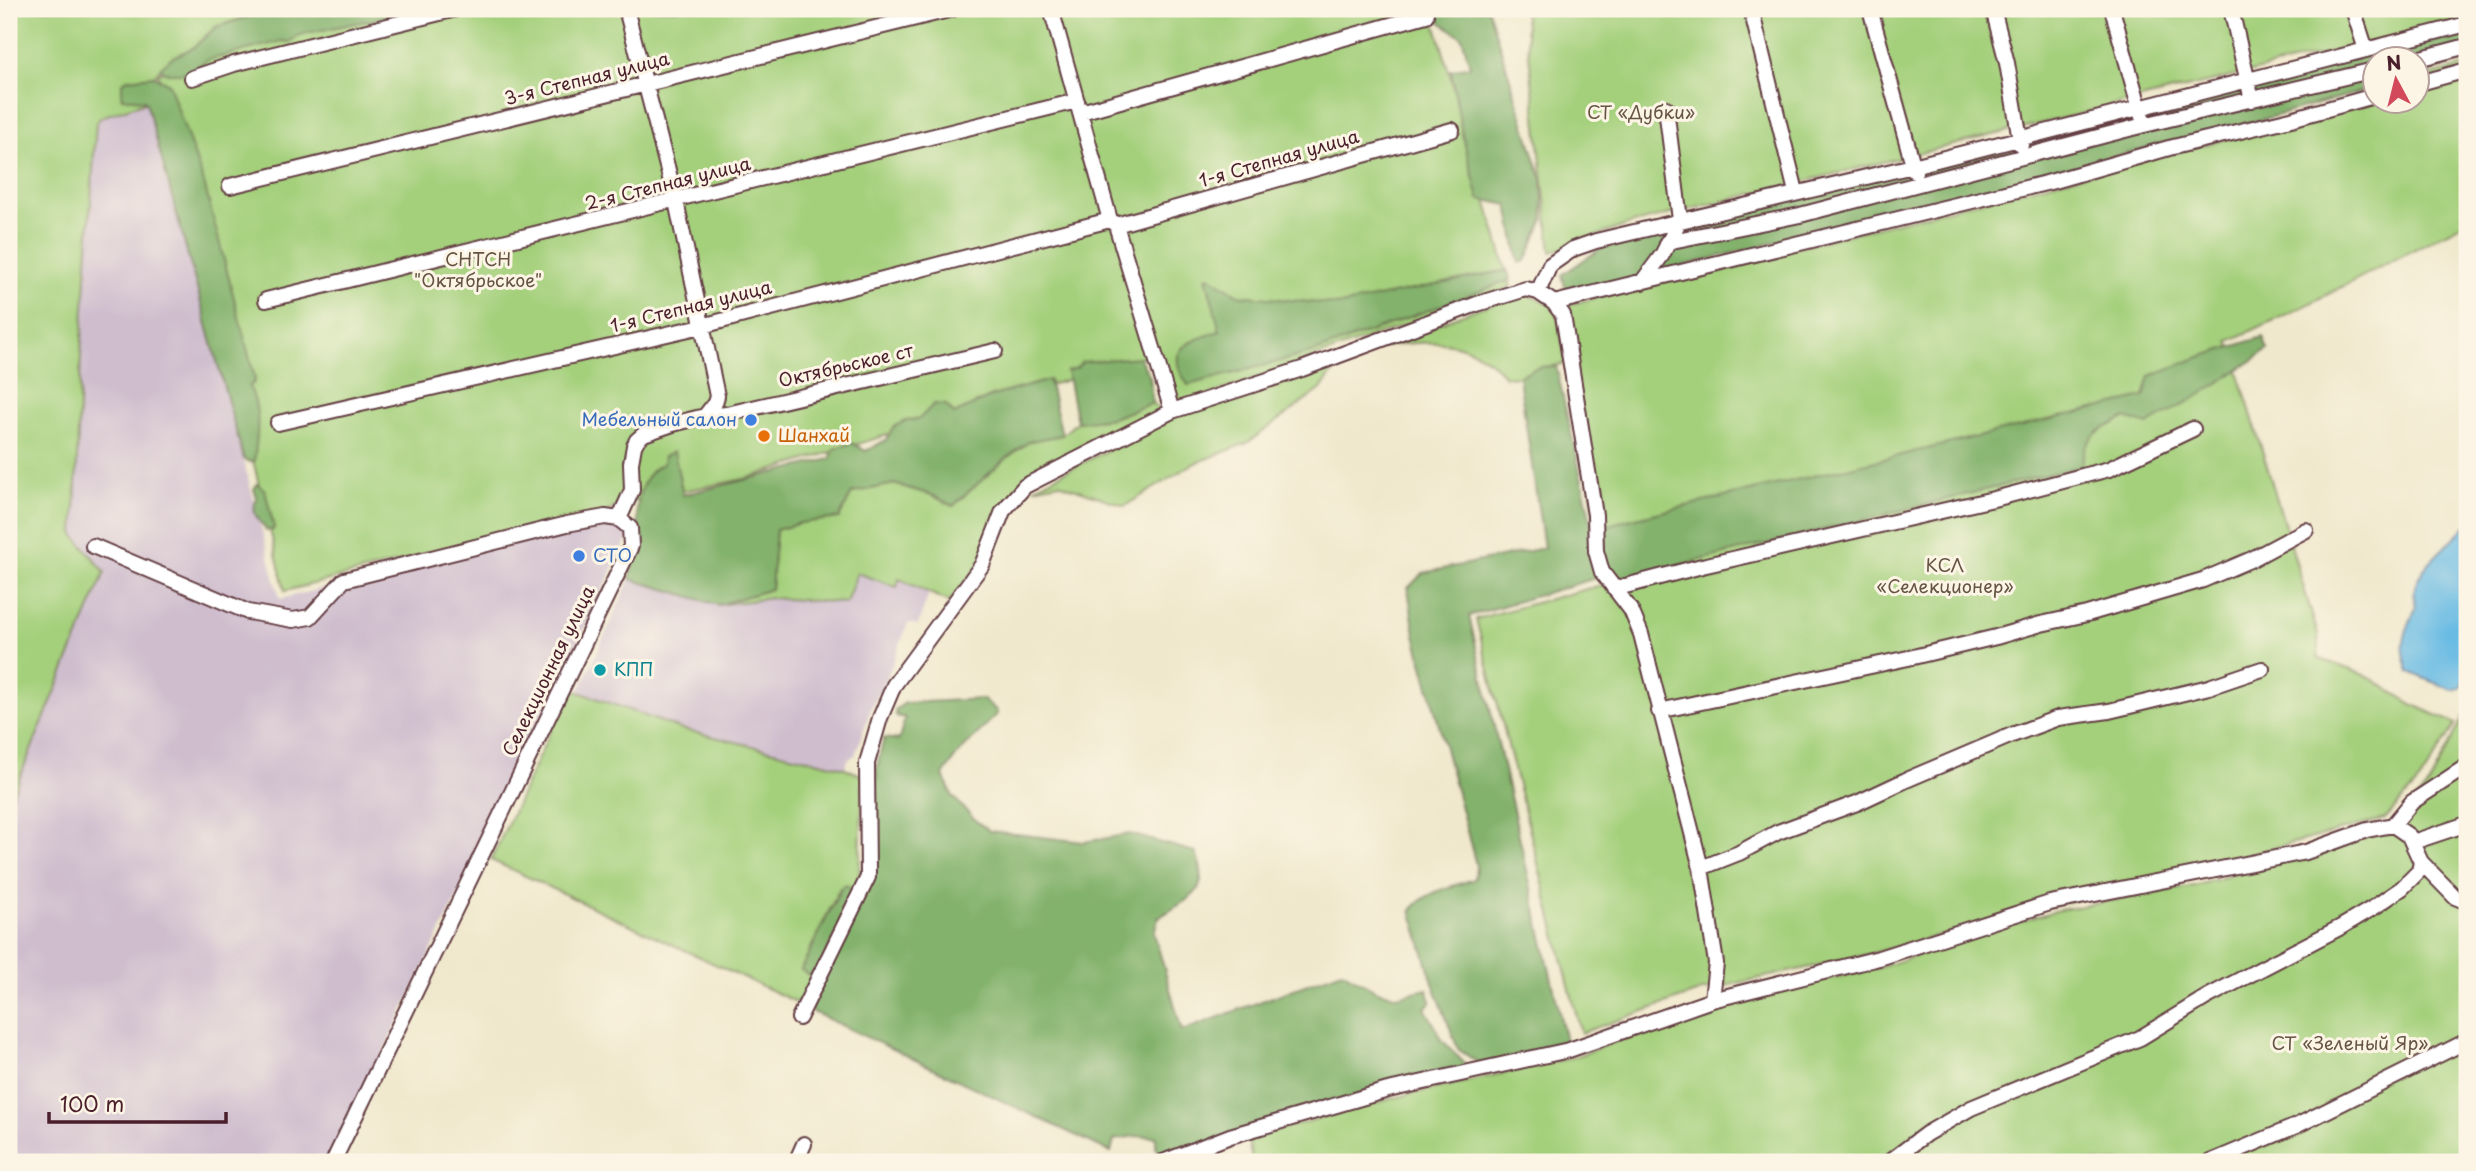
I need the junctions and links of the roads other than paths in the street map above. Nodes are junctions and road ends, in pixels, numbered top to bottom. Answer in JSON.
{"nodes":[{"id":1,"x":456,"y":9,"type":"edge"},
{"id":2,"x":626,"y":9,"type":"edge"},
{"id":3,"x":953,"y":9,"type":"edge"},
{"id":4,"x":1051,"y":9,"type":"edge"},
{"id":5,"x":1751,"y":9,"type":"edge"},
{"id":6,"x":1870,"y":9,"type":"edge"},
{"id":7,"x":1993,"y":9,"type":"edge"},
{"id":8,"x":2112,"y":9,"type":"edge"},
{"id":9,"x":2231,"y":9,"type":"edge"},
{"id":10,"x":2353,"y":9,"type":"edge"},
{"id":11,"x":1426,"y":15,"type":"dead end"},
{"id":12,"x":2467,"y":24,"type":"edge"},
{"id":13,"x":2364,"y":46,"type":"edge"},
{"id":14,"x":2381,"y":46,"type":"edge"},
{"id":15,"x":2467,"y":46,"type":"edge"},
{"id":16,"x":2360,"y":51,"type":"edge"},
{"id":17,"x":2430,"y":56,"type":"edge"},
{"id":18,"x":2467,"y":71,"type":"edge"},
{"id":19,"x":2360,"y":72,"type":"edge"},
{"id":20,"x":192,"y":78,"type":"dead end"},
{"id":21,"x":2247,"y":80,"type":"junction"},
{"id":22,"x":2430,"y":81,"type":"edge"},
{"id":23,"x":645,"y":84,"type":"junction"},
{"id":24,"x":2252,"y":100,"type":"junction"},
{"id":25,"x":2360,"y":100,"type":"edge"},
{"id":26,"x":1079,"y":106,"type":"junction"},
{"id":27,"x":1666,"y":108,"type":"dead end"},
{"id":28,"x":2139,"y":108,"type":"junction"},
{"id":29,"x":2144,"y":125,"type":"junction"},
{"id":30,"x":1452,"y":130,"type":"dead end"},
{"id":31,"x":2020,"y":138,"type":"junction"},
{"id":32,"x":2023,"y":157,"type":"junction"},
{"id":33,"x":1913,"y":166,"type":"junction"},
{"id":34,"x":1918,"y":183,"type":"junction"},
{"id":35,"x":230,"y":186,"type":"dead end"},
{"id":36,"x":1796,"y":192,"type":"junction"},
{"id":37,"x":676,"y":201,"type":"junction"},
{"id":38,"x":1680,"y":220,"type":"junction"},
{"id":39,"x":1113,"y":223,"type":"junction"},
{"id":40,"x":1667,"y":242,"type":"junction"},
{"id":41,"x":1642,"y":282,"type":"junction"},
{"id":42,"x":1538,"y":292,"type":"junction"},
{"id":43,"x":266,"y":300,"type":"dead end"},
{"id":44,"x":1554,"y":303,"type":"junction"},
{"id":45,"x":702,"y":326,"type":"junction"},
{"id":46,"x":995,"y":351,"type":"dead end"},
{"id":47,"x":1172,"y":411,"type":"junction"},
{"id":48,"x":705,"y":416,"type":"junction"},
{"id":49,"x":278,"y":423,"type":"dead end"},
{"id":50,"x":2193,"y":429,"type":"dead end"},
{"id":51,"x":619,"y":519,"type":"junction"},
{"id":52,"x":2306,"y":530,"type":"dead end"},
{"id":53,"x":93,"y":547,"type":"dead end"},
{"id":54,"x":1614,"y":589,"type":"junction"},
{"id":55,"x":2262,"y":670,"type":"dead end"},
{"id":56,"x":1659,"y":711,"type":"junction"},
{"id":57,"x":2467,"y":766,"type":"edge"},
{"id":58,"x":2467,"y":824,"type":"edge"},
{"id":59,"x":2393,"y":825,"type":"junction"},
{"id":60,"x":2413,"y":842,"type":"junction"},
{"id":61,"x":2421,"y":862,"type":"junction"},
{"id":62,"x":1700,"y":868,"type":"junction"},
{"id":63,"x":2467,"y":902,"type":"edge"},
{"id":64,"x":1712,"y":1000,"type":"junction"},
{"id":65,"x":799,"y":1018,"type":"dead end"},
{"id":66,"x":2467,"y":1041,"type":"edge"},
{"id":67,"x":804,"y":1144,"type":"dead end"},
{"id":68,"x":333,"y":1162,"type":"edge"},
{"id":69,"x":796,"y":1162,"type":"edge"},
{"id":70,"x":1163,"y":1162,"type":"edge"},
{"id":71,"x":1889,"y":1162,"type":"edge"},
{"id":72,"x":2210,"y":1162,"type":"edge"}],
"edges":[{"from":1,"to":20,"type":"street"},
{"from":2,"to":23,"type":"street"},
{"from":3,"to":23,"type":"street","name":"3-я Степная улица"},
{"from":4,"to":26,"type":"street"},
{"from":5,"to":36,"type":"street"},
{"from":6,"to":33,"type":"street"},
{"from":7,"to":31,"type":"street"},
{"from":8,"to":28,"type":"street"},
{"from":9,"to":21,"type":"street"},
{"from":10,"to":13,"type":"street"},
{"from":11,"to":26,"type":"street","name":"2-я Степная улица"},
{"from":12,"to":14,"type":"street"},
{"from":15,"to":17,"type":"street"},
{"from":16,"to":21,"type":"street"},
{"from":18,"to":22,"type":"street"},
{"from":19,"to":24,"type":"street"},
{"from":21,"to":24,"type":"street"},
{"from":21,"to":28,"type":"street"},
{"from":23,"to":35,"type":"street","name":"3-я Степная улица"},
{"from":23,"to":37,"type":"street"},
{"from":24,"to":29,"type":"street"},
{"from":25,"to":41,"type":"street"},
{"from":26,"to":37,"type":"street","name":"2-я Степная улица"},
{"from":26,"to":39,"type":"street"},
{"from":27,"to":38,"type":"street"},
{"from":28,"to":29,"type":"street"},
{"from":28,"to":31,"type":"street"},
{"from":29,"to":32,"type":"street"},
{"from":30,"to":39,"type":"street","name":"1-я Степная улица"},
{"from":31,"to":32,"type":"street"},
{"from":31,"to":33,"type":"street"},
{"from":32,"to":34,"type":"street"},
{"from":33,"to":34,"type":"street"},
{"from":33,"to":36,"type":"street"},
{"from":34,"to":40,"type":"street"},
{"from":36,"to":38,"type":"street"},
{"from":37,"to":43,"type":"street","name":"2-я Степная улица"},
{"from":37,"to":45,"type":"street"},
{"from":38,"to":40,"type":"street"},
{"from":38,"to":42,"type":"street"},
{"from":39,"to":45,"type":"street","name":"1-я Степная улица"},
{"from":39,"to":47,"type":"street"},
{"from":40,"to":41,"type":"street"},
{"from":41,"to":44,"type":"street"},
{"from":42,"to":44,"type":"street"},
{"from":42,"to":47,"type":"street"},
{"from":44,"to":54,"type":"street"},
{"from":45,"to":48,"type":"street"},
{"from":45,"to":49,"type":"street","name":"1-я Степная улица"},
{"from":46,"to":48,"type":"street","name":"Октябрьское ст"},
{"from":47,"to":65,"type":"street"},
{"from":48,"to":51,"type":"street","name":"Октябрьское ст"},
{"from":50,"to":54,"type":"street"},
{"from":51,"to":53,"type":"street"},
{"from":51,"to":68,"type":"street","name":"Селекционная улица"},
{"from":52,"to":56,"type":"street"},
{"from":54,"to":56,"type":"street"},
{"from":55,"to":62,"type":"street"},
{"from":56,"to":62,"type":"street"},
{"from":57,"to":59,"type":"street"},
{"from":58,"to":60,"type":"street"},
{"from":59,"to":60,"type":"street"},
{"from":59,"to":64,"type":"street"},
{"from":60,"to":61,"type":"street"},
{"from":61,"to":63,"type":"street"},
{"from":61,"to":71,"type":"street"},
{"from":62,"to":64,"type":"street"},
{"from":64,"to":70,"type":"street"},
{"from":66,"to":72,"type":"street"},
{"from":67,"to":69,"type":"street"}]}
